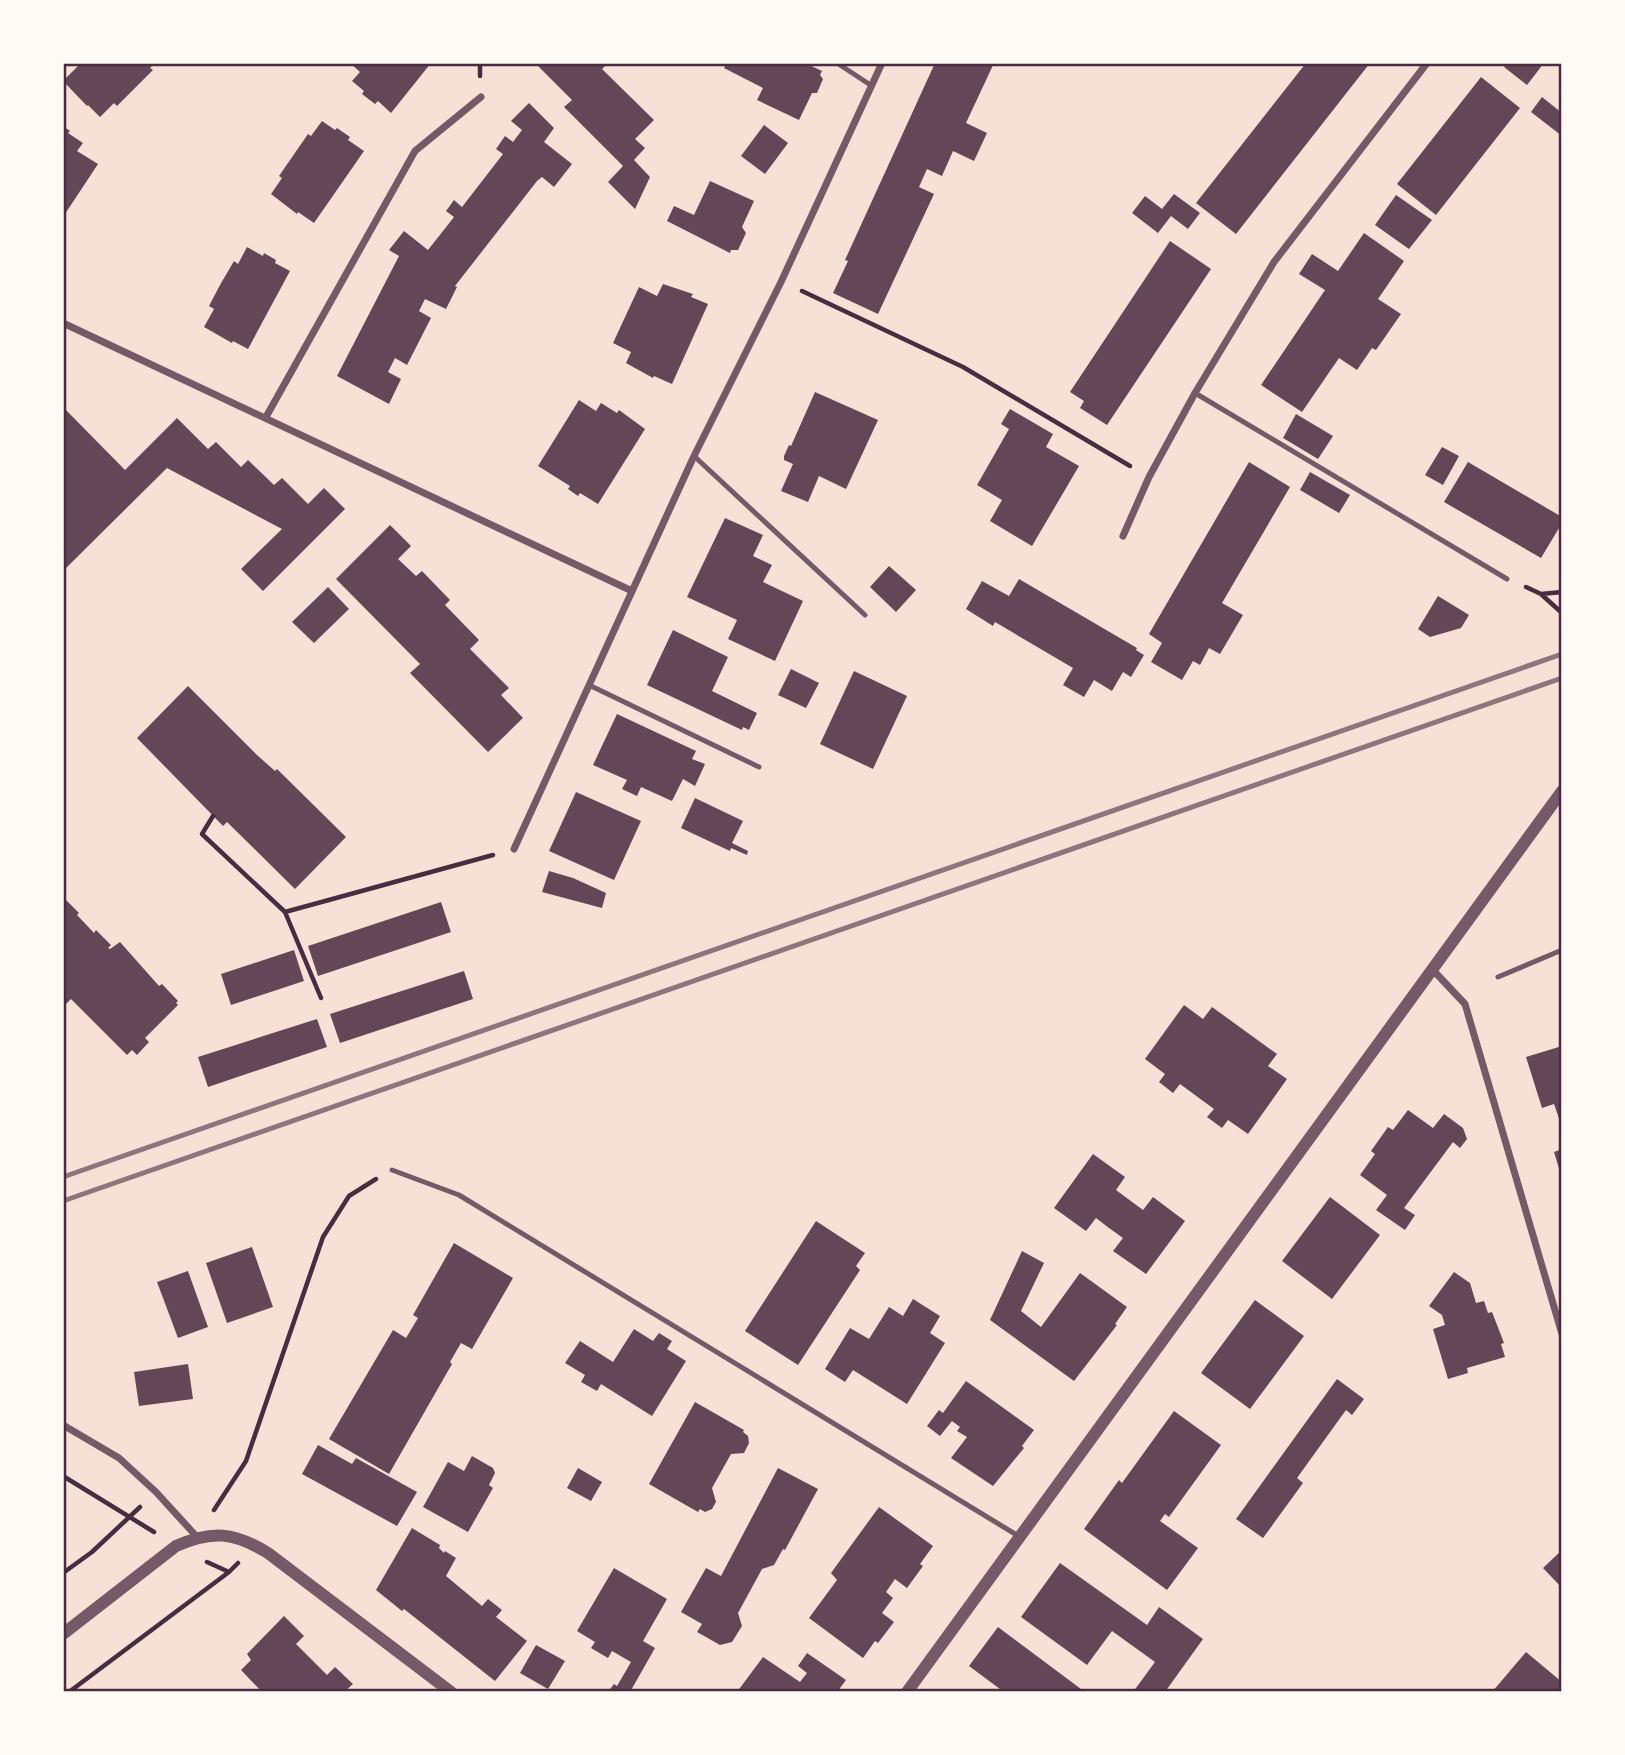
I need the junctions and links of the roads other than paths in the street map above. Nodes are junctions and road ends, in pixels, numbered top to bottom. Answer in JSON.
{"nodes":[{"id":1,"x":837,"y":63,"type":"edge"},
{"id":2,"x":882,"y":63,"type":"edge"},
{"id":3,"x":1427,"y":63,"type":"edge"},
{"id":4,"x":872,"y":86,"type":"junction"},
{"id":5,"x":481,"y":97,"type":"dead end"},
{"id":6,"x":63,"y":323,"type":"edge"},
{"id":7,"x":1195,"y":393,"type":"junction"},
{"id":8,"x":266,"y":417,"type":"junction"},
{"id":9,"x":694,"y":456,"type":"junction"},
{"id":10,"x":1123,"y":536,"type":"dead end"},
{"id":11,"x":1507,"y":579,"type":"road end"},
{"id":12,"x":632,"y":591,"type":"junction"},
{"id":13,"x":865,"y":615,"type":"dead end"},
{"id":14,"x":588,"y":685,"type":"junction"},
{"id":15,"x":759,"y":767,"type":"dead end"},
{"id":16,"x":1562,"y":791,"type":"edge"},
{"id":17,"x":514,"y":849,"type":"road end"},
{"id":18,"x":1562,"y":950,"type":"edge"},
{"id":19,"x":1432,"y":969,"type":"junction"},
{"id":20,"x":1498,"y":977,"type":"dead end"},
{"id":21,"x":392,"y":1170,"type":"road end"},
{"id":22,"x":1562,"y":1334,"type":"edge"},
{"id":23,"x":63,"y":1425,"type":"edge"},
{"id":24,"x":197,"y":1537,"type":"junction"},
{"id":25,"x":1020,"y":1538,"type":"junction"},
{"id":26,"x":63,"y":1634,"type":"edge"},
{"id":27,"x":451,"y":1692,"type":"edge"},
{"id":28,"x":907,"y":1692,"type":"edge"}],
"edges":[{"from":1,"to":4,"type":"lane"},
{"from":2,"to":4,"type":"street"},
{"from":3,"to":7,"type":"street"},
{"from":4,"to":9,"type":"street"},
{"from":5,"to":8,"type":"street"},
{"from":6,"to":8,"type":"street"},
{"from":7,"to":10,"type":"street"},
{"from":7,"to":11,"type":"lane"},
{"from":8,"to":12,"type":"street"},
{"from":9,"to":12,"type":"street"},
{"from":9,"to":13,"type":"lane"},
{"from":12,"to":14,"type":"street"},
{"from":14,"to":15,"type":"lane"},
{"from":14,"to":17,"type":"street"},
{"from":16,"to":19,"type":"street"},
{"from":18,"to":20,"type":"lane"},
{"from":19,"to":22,"type":"street"},
{"from":19,"to":25,"type":"street"},
{"from":21,"to":25,"type":"lane"},
{"from":23,"to":24,"type":"street"},
{"from":24,"to":26,"type":"street"},
{"from":24,"to":27,"type":"street"},
{"from":25,"to":28,"type":"street"}]}
